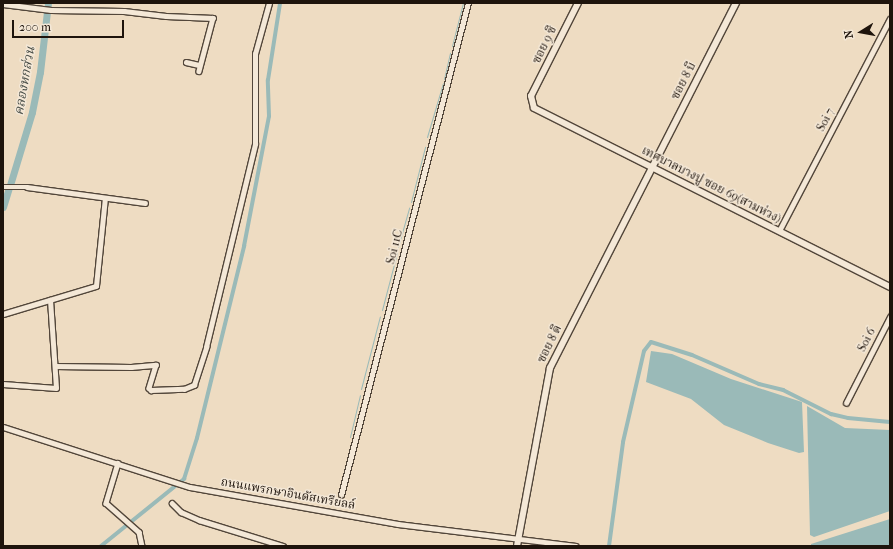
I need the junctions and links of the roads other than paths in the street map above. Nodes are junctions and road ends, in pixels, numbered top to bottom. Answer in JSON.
{"nodes":[{"id":1,"x":269,"y":3,"type":"edge"},
{"id":2,"x":468,"y":3,"type":"edge"},
{"id":3,"x":578,"y":3,"type":"edge"},
{"id":4,"x":736,"y":3,"type":"edge"},
{"id":5,"x":3,"y":4,"type":"edge"},
{"id":6,"x":890,"y":19,"type":"edge"},
{"id":7,"x":186,"y":62,"type":"dead end"},
{"id":8,"x":199,"y":65,"type":"junction"},
{"id":9,"x":199,"y":71,"type":"dead end"},
{"id":10,"x":532,"y":96,"type":"joint"},
{"id":11,"x":651,"y":168,"type":"junction"},
{"id":12,"x":3,"y":187,"type":"edge"},
{"id":13,"x":105,"y":198,"type":"junction"},
{"id":14,"x":145,"y":203,"type":"dead end"},
{"id":15,"x":779,"y":231,"type":"junction"},
{"id":16,"x":890,"y":287,"type":"edge"},
{"id":17,"x":50,"y":300,"type":"junction"},
{"id":18,"x":3,"y":314,"type":"edge"},
{"id":19,"x":890,"y":317,"type":"edge"},
{"id":20,"x":55,"y":366,"type":"junction"},
{"id":21,"x":3,"y":384,"type":"edge"},
{"id":22,"x":846,"y":403,"type":"dead end"},
{"id":23,"x":3,"y":427,"type":"edge"},
{"id":24,"x":118,"y":463,"type":"junction"},
{"id":25,"x":341,"y":496,"type":"dead end"},
{"id":26,"x":172,"y":503,"type":"dead end"},
{"id":27,"x":519,"y":538,"type":"junction"},
{"id":28,"x":142,"y":546,"type":"edge"},
{"id":29,"x":283,"y":546,"type":"edge"},
{"id":30,"x":518,"y":546,"type":"edge"},
{"id":31,"x":576,"y":546,"type":"edge"}],
"edges":[{"from":1,"to":20,"type":"street"},
{"from":2,"to":25,"type":"street","name":"Soi 11C"},
{"from":3,"to":10,"type":"street","name":"ซอย 9 ซี"},
{"from":4,"to":11,"type":"street","name":"ซอย 8 บี"},
{"from":5,"to":8,"type":"street"},
{"from":6,"to":15,"type":"street","name":"Soi 7"},
{"from":7,"to":8,"type":"street"},
{"from":8,"to":9,"type":"street"},
{"from":10,"to":11,"type":"street","name":"เทศบาลบางปู ซอย 69(สามห่วง)"},
{"from":11,"to":15,"type":"street","name":"เทศบาลบางปู ซอย 69(สามห่วง)"},
{"from":11,"to":27,"type":"street","name":"ซอย 8 ดี"},
{"from":12,"to":13,"type":"street"},
{"from":13,"to":14,"type":"street"},
{"from":13,"to":17,"type":"street"},
{"from":15,"to":16,"type":"street","name":"เทศบาลบางปู ซอย 69(สามห่วง)"},
{"from":17,"to":18,"type":"street"},
{"from":17,"to":20,"type":"street"},
{"from":19,"to":22,"type":"street","name":"Soi 6"},
{"from":20,"to":21,"type":"street"},
{"from":23,"to":24,"type":"street","name":"ถนนแพรกษาอินดัสเทรียลล์"},
{"from":24,"to":27,"type":"street","name":"ถนนแพรกษาอินดัสเทรียลล์"},
{"from":24,"to":28,"type":"street"},
{"from":26,"to":29,"type":"street"},
{"from":27,"to":30,"type":"street","name":"ซอย 8 ดี"},
{"from":27,"to":31,"type":"street","name":"ถนนแพรกษาอินดัสเทรียลล์"}]}
